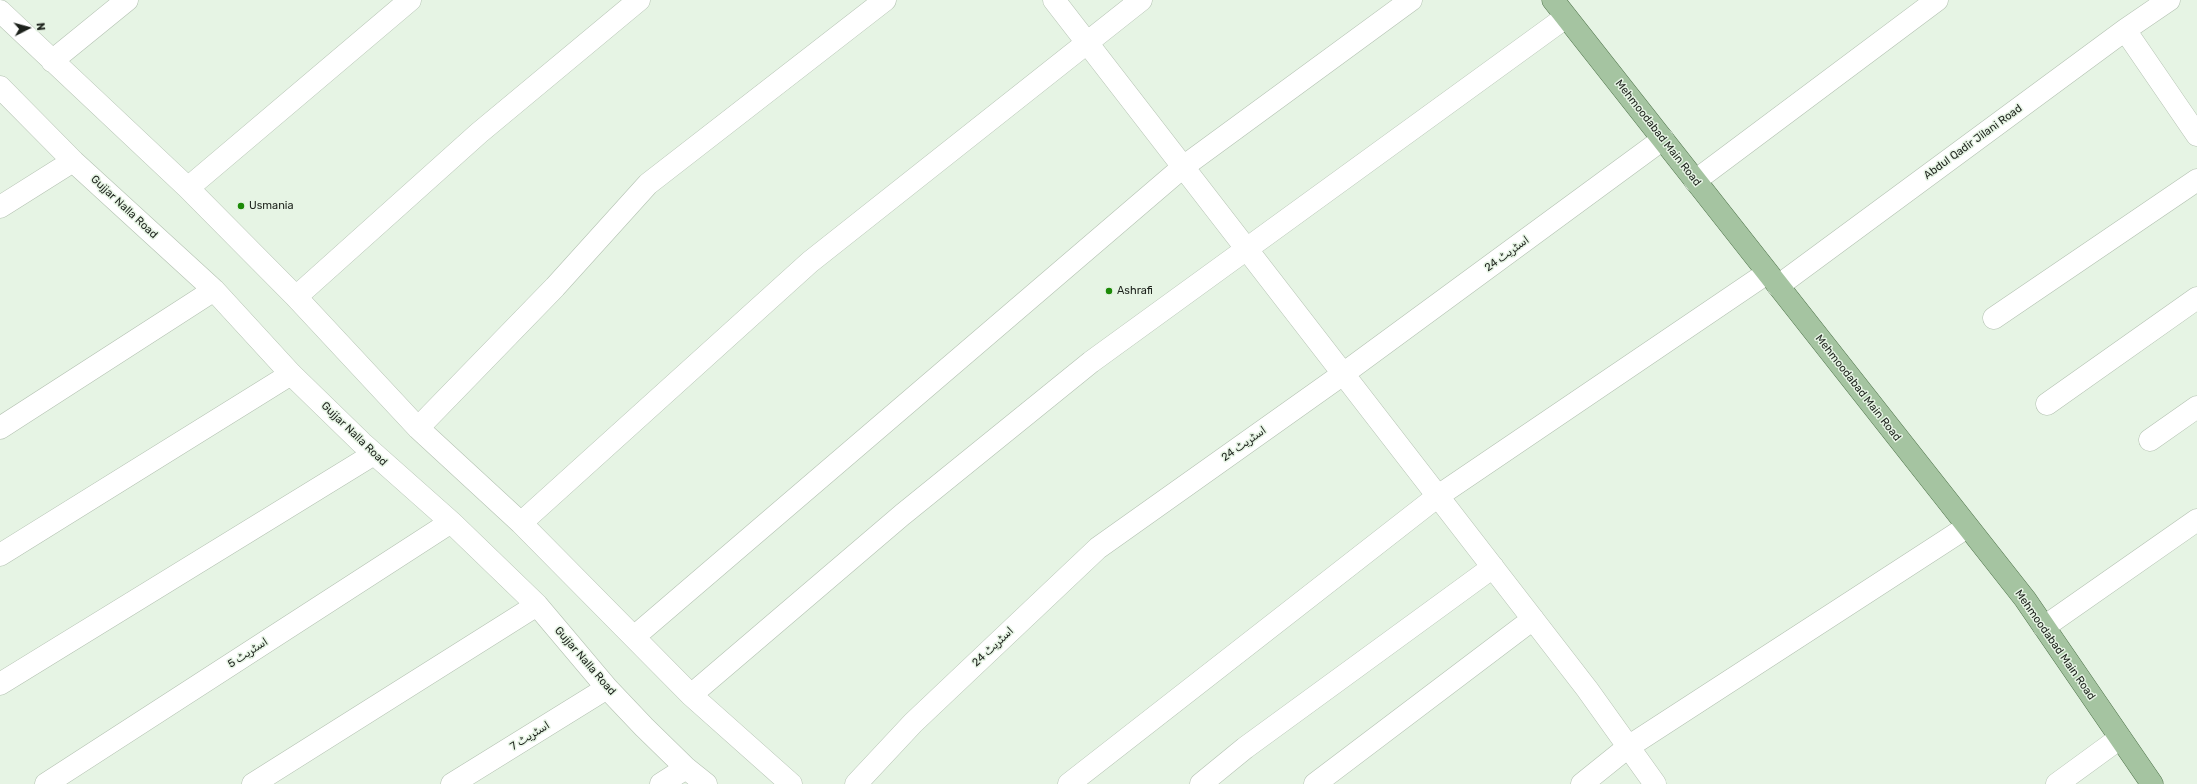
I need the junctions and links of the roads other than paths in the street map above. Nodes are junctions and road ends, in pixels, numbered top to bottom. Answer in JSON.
{"nodes":[{"id":1,"x":128,"y":0,"type":"edge"},
{"id":2,"x":410,"y":0,"type":"edge"},
{"id":3,"x":639,"y":0,"type":"edge"},
{"id":4,"x":885,"y":0,"type":"edge"},
{"id":5,"x":1054,"y":0,"type":"edge"},
{"id":6,"x":1141,"y":0,"type":"edge"},
{"id":7,"x":1411,"y":0,"type":"edge"},
{"id":8,"x":1553,"y":0,"type":"edge"},
{"id":9,"x":1937,"y":0,"type":"edge"},
{"id":10,"x":2169,"y":0,"type":"edge"},
{"id":11,"x":0,"y":11,"type":"edge"},
{"id":12,"x":1566,"y":17,"type":"junction"},
{"id":13,"x":2125,"y":30,"type":"junction"},
{"id":14,"x":1086,"y":42,"type":"junction"},
{"id":15,"x":52,"y":61,"type":"junction"},
{"id":16,"x":0,"y":87,"type":"edge"},
{"id":17,"x":2197,"y":135,"type":"edge"},
{"id":18,"x":1663,"y":139,"type":"junction"},
{"id":19,"x":73,"y":161,"type":"junction"},
{"id":20,"x":1183,"y":167,"type":"junction"},
{"id":21,"x":2197,"y":180,"type":"edge"},
{"id":22,"x":1695,"y":181,"type":"junction"},
{"id":23,"x":188,"y":188,"type":"junction"},
{"id":24,"x":0,"y":207,"type":"edge"},
{"id":25,"x":1246,"y":249,"type":"junction"},
{"id":26,"x":1773,"y":280,"type":"junction"},
{"id":27,"x":214,"y":290,"type":"junction"},
{"id":28,"x":296,"y":297,"type":"junction"},
{"id":29,"x":2197,"y":298,"type":"edge"},
{"id":30,"x":1994,"y":318,"type":"dead end"},
{"id":31,"x":291,"y":374,"type":"junction"},
{"id":32,"x":1343,"y":374,"type":"junction"},
{"id":33,"x":2047,"y":404,"type":"dead end"},
{"id":34,"x":2197,"y":407,"type":"edge"},
{"id":35,"x":0,"y":428,"type":"edge"},
{"id":36,"x":418,"y":428,"type":"junction"},
{"id":37,"x":2150,"y":440,"type":"dead end"},
{"id":38,"x":374,"y":454,"type":"junction"},
{"id":39,"x":1438,"y":496,"type":"junction"},
{"id":40,"x":2197,"y":520,"type":"edge"},
{"id":41,"x":451,"y":522,"type":"junction"},
{"id":42,"x":520,"y":523,"type":"junction"},
{"id":43,"x":1967,"y":527,"type":"junction"},
{"id":44,"x":0,"y":555,"type":"edge"},
{"id":45,"x":1493,"y":567,"type":"junction"},
{"id":46,"x":536,"y":605,"type":"junction"},
{"id":47,"x":1533,"y":619,"type":"junction"},
{"id":48,"x":2044,"y":627,"type":"junction"},
{"id":49,"x":634,"y":637,"type":"junction"},
{"id":50,"x":0,"y":684,"type":"edge"},
{"id":51,"x":607,"y":688,"type":"junction"},
{"id":52,"x":691,"y":694,"type":"junction"},
{"id":53,"x":2120,"y":738,"type":"junction"},
{"id":54,"x":1628,"y":747,"type":"junction"},
{"id":55,"x":686,"y":768,"type":"junction"},
{"id":56,"x":46,"y":784,"type":"edge"},
{"id":57,"x":253,"y":784,"type":"edge"},
{"id":58,"x":452,"y":784,"type":"edge"},
{"id":59,"x":661,"y":784,"type":"edge"},
{"id":60,"x":706,"y":784,"type":"edge"},
{"id":61,"x":791,"y":784,"type":"edge"},
{"id":62,"x":856,"y":784,"type":"edge"},
{"id":63,"x":1069,"y":784,"type":"edge"},
{"id":64,"x":1201,"y":784,"type":"edge"},
{"id":65,"x":1315,"y":784,"type":"edge"},
{"id":66,"x":1582,"y":784,"type":"edge"},
{"id":67,"x":1655,"y":784,"type":"edge"},
{"id":68,"x":2057,"y":784,"type":"edge"},
{"id":69,"x":2152,"y":784,"type":"edge"}],
"edges":[{"from":1,"to":15,"type":"street"},
{"from":2,"to":23,"type":"street"},
{"from":3,"to":28,"type":"street"},
{"from":4,"to":36,"type":"street"},
{"from":5,"to":14,"type":"street"},
{"from":6,"to":14,"type":"street"},
{"from":7,"to":20,"type":"street"},
{"from":8,"to":12,"type":"main road","name":"Mehmoodabad Main Road"},
{"from":9,"to":22,"type":"street"},
{"from":10,"to":13,"type":"street","name":"Abdul Qadir Jilani Road"},
{"from":11,"to":15,"type":"street"},
{"from":12,"to":18,"type":"main road","name":"Mehmoodabad Main Road"},
{"from":12,"to":25,"type":"street"},
{"from":13,"to":17,"type":"street"},
{"from":13,"to":26,"type":"street","name":"Abdul Qadir Jilani Road"},
{"from":14,"to":20,"type":"street"},
{"from":14,"to":42,"type":"street"},
{"from":15,"to":23,"type":"street"},
{"from":16,"to":19,"type":"street","name":"Gujjar Nalla Road"},
{"from":18,"to":22,"type":"main road","name":"Mehmoodabad Main Road"},
{"from":18,"to":32,"type":"street","name":"اسٹریٹ 24"},
{"from":19,"to":24,"type":"street"},
{"from":19,"to":27,"type":"street","name":"Gujjar Nalla Road"},
{"from":20,"to":25,"type":"street"},
{"from":20,"to":49,"type":"street"},
{"from":21,"to":30,"type":"street"},
{"from":22,"to":26,"type":"main road","name":"Mehmoodabad Main Road"},
{"from":23,"to":28,"type":"street"},
{"from":25,"to":32,"type":"street"},
{"from":25,"to":52,"type":"street"},
{"from":26,"to":39,"type":"street","name":"Abdul Qadir Jilani Road"},
{"from":26,"to":43,"type":"main road","name":"Mehmoodabad Main Road"},
{"from":27,"to":31,"type":"street","name":"Gujjar Nalla Road"},
{"from":27,"to":35,"type":"street"},
{"from":28,"to":36,"type":"street"},
{"from":29,"to":33,"type":"street"},
{"from":31,"to":38,"type":"street","name":"Gujjar Nalla Road"},
{"from":31,"to":44,"type":"street"},
{"from":32,"to":39,"type":"street"},
{"from":32,"to":62,"type":"street","name":"اسٹریٹ 24"},
{"from":34,"to":37,"type":"street"},
{"from":36,"to":42,"type":"street"},
{"from":38,"to":41,"type":"street","name":"Gujjar Nalla Road"},
{"from":38,"to":50,"type":"street"},
{"from":39,"to":45,"type":"street"},
{"from":39,"to":63,"type":"street","name":"Abdul Qadir Jilani Road"},
{"from":40,"to":48,"type":"street"},
{"from":41,"to":46,"type":"street","name":"Gujjar Nalla Road"},
{"from":41,"to":56,"type":"street","name":"اسٹریٹ 5"},
{"from":42,"to":49,"type":"street"},
{"from":43,"to":48,"type":"main road","name":"Mehmoodabad Main Road"},
{"from":43,"to":54,"type":"street"},
{"from":45,"to":47,"type":"street"},
{"from":45,"to":64,"type":"street"},
{"from":46,"to":51,"type":"street","name":"Gujjar Nalla Road"},
{"from":46,"to":57,"type":"street"},
{"from":47,"to":54,"type":"street"},
{"from":47,"to":65,"type":"street"},
{"from":48,"to":53,"type":"main road","name":"Mehmoodabad Main Road"},
{"from":49,"to":52,"type":"street"},
{"from":51,"to":55,"type":"street","name":"Gujjar Nalla Road"},
{"from":51,"to":58,"type":"street","name":"اسٹریٹ 7"},
{"from":52,"to":61,"type":"street"},
{"from":53,"to":68,"type":"street"},
{"from":53,"to":69,"type":"main road","name":"Mehmoodabad Main Road"},
{"from":54,"to":66,"type":"street"},
{"from":54,"to":67,"type":"street"},
{"from":55,"to":59,"type":"street"},
{"from":55,"to":60,"type":"street","name":"Gujjar Nalla Road"}]}
